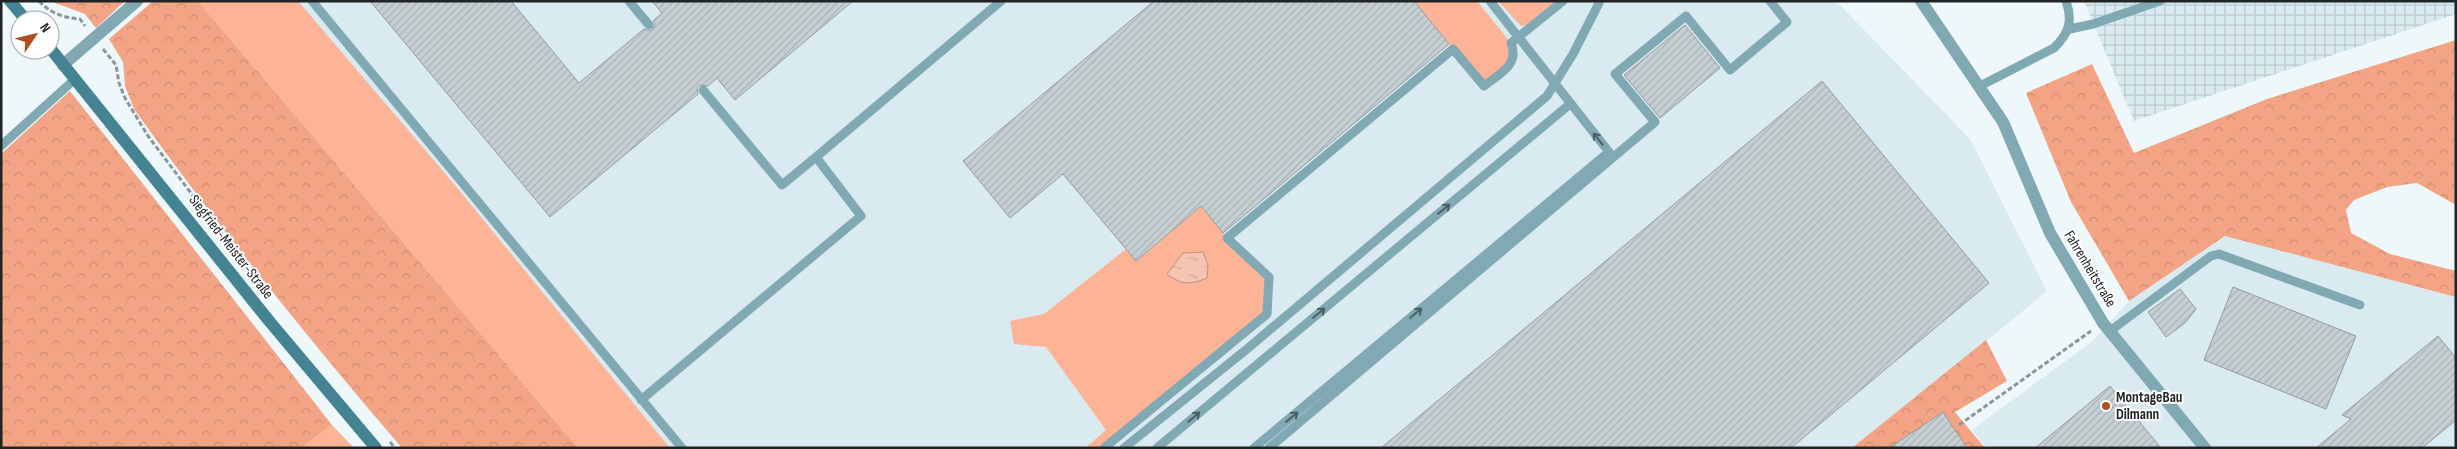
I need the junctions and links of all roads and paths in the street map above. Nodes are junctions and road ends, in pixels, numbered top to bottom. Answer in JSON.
{"nodes":[{"id":1,"x":40,"y":1,"type":"edge"},
{"id":2,"x":137,"y":1,"type":"edge"},
{"id":3,"x":312,"y":1,"type":"edge"},
{"id":4,"x":629,"y":1,"type":"edge"},
{"id":5,"x":1001,"y":1,"type":"edge"},
{"id":6,"x":1490,"y":1,"type":"edge"},
{"id":7,"x":1563,"y":1,"type":"edge"},
{"id":8,"x":1600,"y":1,"type":"edge"},
{"id":9,"x":1770,"y":1,"type":"edge"},
{"id":10,"x":1921,"y":1,"type":"edge"},
{"id":11,"x":2066,"y":1,"type":"edge"},
{"id":12,"x":2160,"y":1,"type":"edge"},
{"id":13,"x":649,"y":25,"type":"dead end"},
{"id":14,"x":2070,"y":29,"type":"junction"},
{"id":15,"x":1518,"y":37,"type":"junction"},
{"id":16,"x":95,"y":38,"type":"junction"},
{"id":17,"x":60,"y":59,"type":"edge"},
{"id":18,"x":64,"y":64,"type":"junction"},
{"id":19,"x":75,"y":80,"type":"junction"},
{"id":20,"x":1554,"y":84,"type":"junction"},
{"id":21,"x":1980,"y":86,"type":"junction"},
{"id":22,"x":703,"y":90,"type":"dead end"},
{"id":23,"x":1570,"y":104,"type":"junction"},
{"id":24,"x":1,"y":146,"type":"edge"},
{"id":25,"x":816,"y":158,"type":"junction"},
{"id":26,"x":238,"y":255,"type":"dead end"},
{"id":27,"x":2360,"y":305,"type":"dead end"},
{"id":28,"x":2107,"y":327,"type":"junction"},
{"id":29,"x":641,"y":400,"type":"junction"},
{"id":30,"x":1959,"y":425,"type":"dead end"},
{"id":31,"x":388,"y":440,"type":"dead end"},
{"id":32,"x":376,"y":448,"type":"edge"},
{"id":33,"x":395,"y":448,"type":"edge"},
{"id":34,"x":682,"y":448,"type":"edge"},
{"id":35,"x":1104,"y":448,"type":"edge"},
{"id":36,"x":1124,"y":448,"type":"edge"},
{"id":37,"x":1157,"y":448,"type":"edge"},
{"id":38,"x":1254,"y":448,"type":"edge"},
{"id":39,"x":1269,"y":448,"type":"edge"},
{"id":40,"x":2205,"y":448,"type":"edge"}],
"edges":[{"from":1,"to":16,"type":"path"},
{"from":2,"to":16,"type":"street"},
{"from":3,"to":29,"type":"lane"},
{"from":4,"to":13,"type":"lane"},
{"from":5,"to":25,"type":"lane"},
{"from":6,"to":15,"type":"lane"},
{"from":7,"to":15,"type":"lane"},
{"from":8,"to":20,"type":"lane"},
{"from":9,"to":39,"type":"lane"},
{"from":10,"to":21,"type":"street","name":"Fahrenheitstraße"},
{"from":11,"to":14,"type":"lane"},
{"from":12,"to":14,"type":"lane"},
{"from":14,"to":21,"type":"lane"},
{"from":15,"to":20,"type":"lane"},
{"from":15,"to":35,"type":"lane"},
{"from":16,"to":18,"type":"street"},
{"from":16,"to":26,"type":"path"},
{"from":17,"to":18,"type":"street","name":"Siegfried-Meister-Straße"},
{"from":18,"to":19,"type":"street","name":"Siegfried-Meister-Straße"},
{"from":19,"to":24,"type":"lane"},
{"from":19,"to":32,"type":"street","name":"Siegfried-Meister-Straße"},
{"from":20,"to":23,"type":"lane"},
{"from":20,"to":36,"type":"lane"},
{"from":21,"to":28,"type":"street","name":"Fahrenheitstraße"},
{"from":22,"to":25,"type":"lane"},
{"from":37,"to":23,"type":"lane","one_way":true},
{"from":38,"to":23,"type":"lane","one_way":true},
{"from":25,"to":29,"type":"lane"},
{"from":27,"to":28,"type":"lane"},
{"from":28,"to":30,"type":"path"},
{"from":28,"to":40,"type":"street","name":"Fahrenheitstraße"},
{"from":29,"to":34,"type":"lane"},
{"from":31,"to":33,"type":"path"}]}
